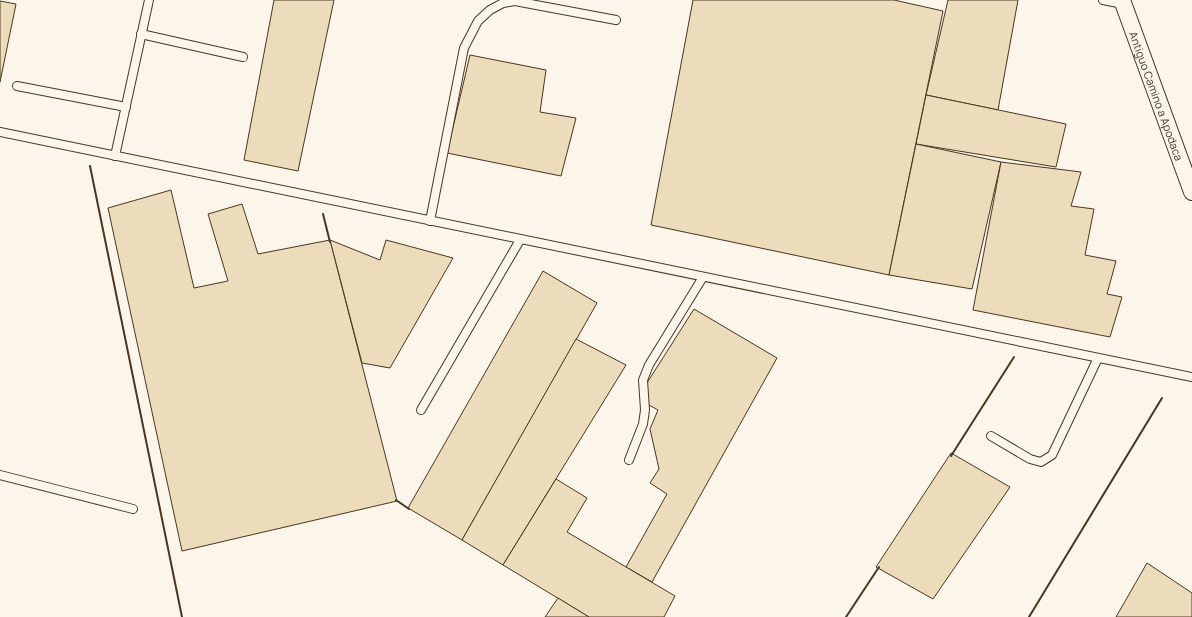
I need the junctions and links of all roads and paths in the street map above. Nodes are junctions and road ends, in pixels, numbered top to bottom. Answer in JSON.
{"nodes":[{"id":1,"x":149,"y":0,"type":"edge"},
{"id":2,"x":1103,"y":0,"type":"edge"},
{"id":3,"x":1122,"y":2,"type":"edge"},
{"id":4,"x":616,"y":20,"type":"dead end"},
{"id":5,"x":141,"y":34,"type":"junction"},
{"id":6,"x":243,"y":56,"type":"dead end"},
{"id":7,"x":17,"y":86,"type":"dead end"},
{"id":8,"x":126,"y":107,"type":"junction"},
{"id":9,"x":0,"y":132,"type":"edge"},
{"id":10,"x":115,"y":156,"type":"junction"},
{"id":11,"x":1192,"y":192,"type":"edge"},
{"id":12,"x":430,"y":221,"type":"junction"},
{"id":13,"x":520,"y":240,"type":"junction"},
{"id":14,"x":703,"y":277,"type":"junction"},
{"id":15,"x":1098,"y":358,"type":"junction"},
{"id":16,"x":1192,"y":377,"type":"edge"},
{"id":17,"x":421,"y":410,"type":"dead end"},
{"id":18,"x":991,"y":436,"type":"dead end"},
{"id":19,"x":629,"y":460,"type":"dead end"},
{"id":20,"x":0,"y":475,"type":"edge"},
{"id":21,"x":132,"y":509,"type":"dead end"}],
"edges":[{"from":1,"to":5,"type":"lane"},
{"from":2,"to":3,"type":"lane"},
{"from":3,"to":11,"type":"street","name":"Antiguo Camino a Apodaca"},
{"from":4,"to":12,"type":"lane"},
{"from":5,"to":6,"type":"lane"},
{"from":5,"to":8,"type":"lane"},
{"from":7,"to":8,"type":"lane"},
{"from":8,"to":10,"type":"lane"},
{"from":9,"to":10,"type":"lane"},
{"from":10,"to":12,"type":"lane"},
{"from":12,"to":13,"type":"lane"},
{"from":13,"to":14,"type":"lane"},
{"from":13,"to":17,"type":"lane"},
{"from":14,"to":15,"type":"lane"},
{"from":14,"to":19,"type":"lane"},
{"from":15,"to":16,"type":"lane"},
{"from":15,"to":18,"type":"lane"},
{"from":20,"to":21,"type":"lane"}]}
